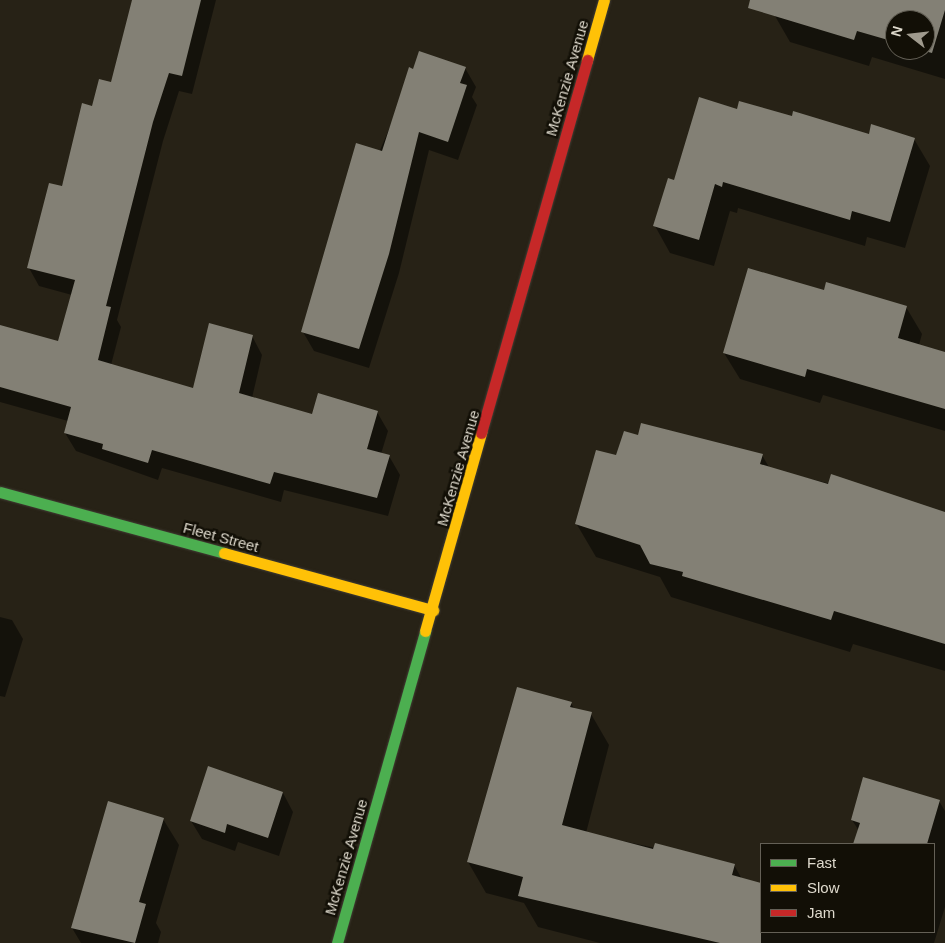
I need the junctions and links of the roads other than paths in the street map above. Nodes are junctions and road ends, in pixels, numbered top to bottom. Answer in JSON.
{"nodes":[{"id":1,"x":604,"y":0,"type":"edge"},
{"id":2,"x":0,"y":492,"type":"edge"},
{"id":3,"x":433,"y":610,"type":"junction"},
{"id":4,"x":337,"y":943,"type":"edge"}],
"edges":[{"from":1,"to":3,"type":"main road","name":"McKenzie Avenue"},
{"from":2,"to":3,"type":"main road","name":"Fleet Street"},
{"from":3,"to":4,"type":"main road","name":"McKenzie Avenue"}]}
